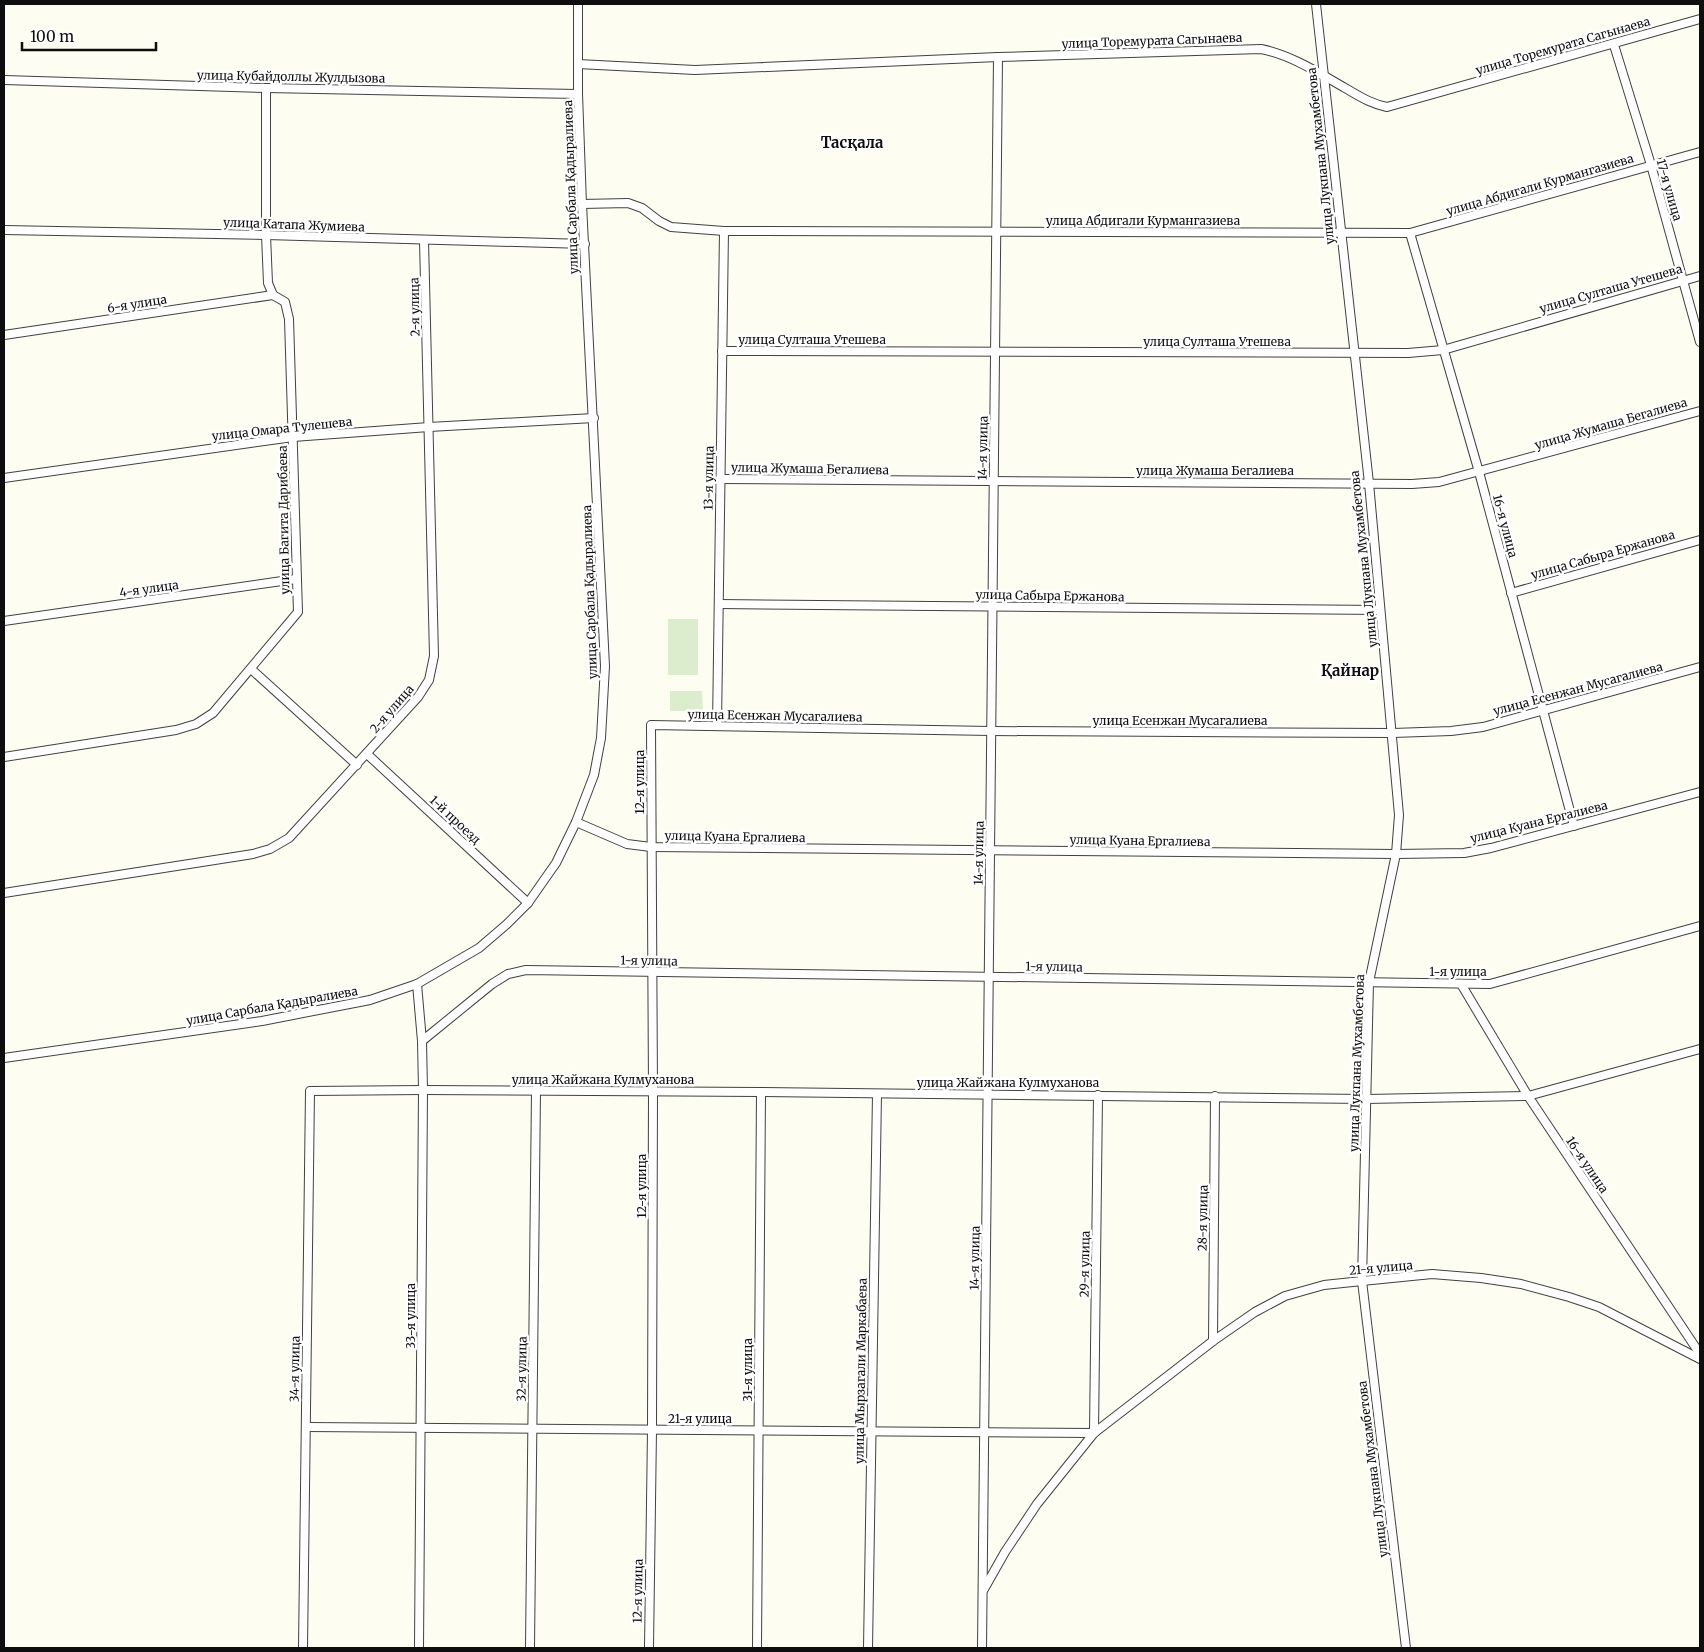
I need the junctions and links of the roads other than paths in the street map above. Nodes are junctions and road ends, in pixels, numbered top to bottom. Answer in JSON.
{"nodes":[{"id":1,"x":578,"y":4,"type":"edge"},
{"id":2,"x":1316,"y":4,"type":"edge"},
{"id":3,"x":1700,"y":19,"type":"edge"},
{"id":4,"x":1614,"y":44,"type":"junction"},
{"id":5,"x":998,"y":57,"type":"junction"},
{"id":6,"x":578,"y":64,"type":"junction"},
{"id":7,"x":1324,"y":76,"type":"junction"},
{"id":8,"x":4,"y":80,"type":"edge"},
{"id":9,"x":266,"y":88,"type":"junction"},
{"id":10,"x":578,"y":94,"type":"junction"},
{"id":11,"x":1700,"y":152,"type":"edge"},
{"id":12,"x":1651,"y":165,"type":"junction"},
{"id":13,"x":582,"y":204,"type":"junction"},
{"id":14,"x":4,"y":230,"type":"edge"},
{"id":15,"x":724,"y":231,"type":"junction"},
{"id":16,"x":996,"y":232,"type":"junction"},
{"id":17,"x":1410,"y":233,"type":"junction"},
{"id":18,"x":1341,"y":234,"type":"junction"},
{"id":19,"x":266,"y":235,"type":"junction"},
{"id":20,"x":424,"y":240,"type":"junction"},
{"id":21,"x":584,"y":244,"type":"junction"},
{"id":22,"x":1700,"y":276,"type":"edge"},
{"id":23,"x":1683,"y":280,"type":"junction"},
{"id":24,"x":273,"y":295,"type":"junction"},
{"id":25,"x":4,"y":335,"type":"edge"},
{"id":26,"x":1700,"y":342,"type":"edge"},
{"id":27,"x":1443,"y":350,"type":"junction"},
{"id":28,"x":722,"y":351,"type":"junction"},
{"id":29,"x":995,"y":352,"type":"junction"},
{"id":30,"x":1354,"y":354,"type":"junction"},
{"id":31,"x":1700,"y":411,"type":"edge"},
{"id":32,"x":594,"y":418,"type":"junction"},
{"id":33,"x":429,"y":427,"type":"junction"},
{"id":34,"x":293,"y":436,"type":"junction"},
{"id":35,"x":1479,"y":472,"type":"junction"},
{"id":36,"x":4,"y":478,"type":"edge"},
{"id":37,"x":720,"y":479,"type":"junction"},
{"id":38,"x":994,"y":482,"type":"junction"},
{"id":39,"x":1369,"y":483,"type":"junction"},
{"id":40,"x":1700,"y":540,"type":"edge"},
{"id":41,"x":296,"y":579,"type":"junction"},
{"id":42,"x":1511,"y":593,"type":"junction"},
{"id":43,"x":719,"y":604,"type":"junction"},
{"id":44,"x":992,"y":606,"type":"junction"},
{"id":45,"x":1380,"y":610,"type":"junction"},
{"id":46,"x":4,"y":622,"type":"edge"},
{"id":47,"x":1700,"y":667,"type":"edge"},
{"id":48,"x":251,"y":669,"type":"junction"},
{"id":49,"x":1544,"y":709,"type":"junction"},
{"id":50,"x":651,"y":725,"type":"joint"},
{"id":51,"x":717,"y":725,"type":"junction"},
{"id":52,"x":991,"y":731,"type":"junction"},
{"id":53,"x":1393,"y":733,"type":"junction"},
{"id":54,"x":367,"y":754,"type":"junction"},
{"id":55,"x":4,"y":757,"type":"edge"},
{"id":56,"x":357,"y":765,"type":"junction"},
{"id":57,"x":1700,"y":792,"type":"edge"},
{"id":58,"x":576,"y":822,"type":"junction"},
{"id":59,"x":1574,"y":826,"type":"junction"},
{"id":60,"x":651,"y":847,"type":"junction"},
{"id":61,"x":990,"y":850,"type":"junction"},
{"id":62,"x":1396,"y":854,"type":"junction"},
{"id":63,"x":4,"y":893,"type":"edge"},
{"id":64,"x":528,"y":903,"type":"junction"},
{"id":65,"x":1700,"y":926,"type":"edge"},
{"id":66,"x":653,"y":972,"type":"junction"},
{"id":67,"x":989,"y":977,"type":"junction"},
{"id":68,"x":1369,"y":982,"type":"junction"},
{"id":69,"x":417,"y":984,"type":"junction"},
{"id":70,"x":1461,"y":984,"type":"junction"},
{"id":71,"x":422,"y":1041,"type":"junction"},
{"id":72,"x":1700,"y":1049,"type":"edge"},
{"id":73,"x":4,"y":1058,"type":"edge"},
{"id":74,"x":423,"y":1090,"type":"junction"},
{"id":75,"x":536,"y":1090,"type":"junction"},
{"id":76,"x":310,"y":1091,"type":"joint"},
{"id":77,"x":653,"y":1091,"type":"junction"},
{"id":78,"x":761,"y":1092,"type":"junction"},
{"id":79,"x":877,"y":1094,"type":"junction"},
{"id":80,"x":988,"y":1094,"type":"junction"},
{"id":81,"x":1098,"y":1095,"type":"junction"},
{"id":82,"x":1215,"y":1096,"type":"junction"},
{"id":83,"x":1528,"y":1096,"type":"junction"},
{"id":84,"x":1366,"y":1099,"type":"junction"},
{"id":85,"x":1362,"y":1281,"type":"junction"},
{"id":86,"x":1213,"y":1341,"type":"junction"},
{"id":87,"x":1700,"y":1354,"type":"edge"},
{"id":88,"x":1700,"y":1359,"type":"edge"},
{"id":89,"x":306,"y":1427,"type":"junction"},
{"id":90,"x":421,"y":1428,"type":"junction"},
{"id":91,"x":533,"y":1429,"type":"junction"},
{"id":92,"x":652,"y":1430,"type":"junction"},
{"id":93,"x":759,"y":1431,"type":"junction"},
{"id":94,"x":872,"y":1432,"type":"junction"},
{"id":95,"x":984,"y":1433,"type":"junction"},
{"id":96,"x":1094,"y":1433,"type":"junction"},
{"id":97,"x":983,"y":1591,"type":"junction"},
{"id":98,"x":304,"y":1648,"type":"edge"},
{"id":99,"x":419,"y":1648,"type":"edge"},
{"id":100,"x":530,"y":1648,"type":"edge"},
{"id":101,"x":649,"y":1648,"type":"edge"},
{"id":102,"x":757,"y":1648,"type":"edge"},
{"id":103,"x":868,"y":1648,"type":"edge"},
{"id":104,"x":982,"y":1648,"type":"edge"},
{"id":105,"x":1406,"y":1648,"type":"edge"}],
"edges":[{"from":1,"to":6,"type":"street","name":"улица Сарбала Қадыралиева"},
{"from":2,"to":7,"type":"street","name":"улица Лукпана Мухамбетова"},
{"from":3,"to":4,"type":"street","name":"улица Торемурата Сагынаева"},
{"from":4,"to":7,"type":"street","name":"улица Торемурата Сагынаева"},
{"from":4,"to":12,"type":"street","name":"17-я улица"},
{"from":5,"to":6,"type":"street","name":"улица Торемурата Сагынаева"},
{"from":5,"to":7,"type":"street","name":"улица Торемурата Сагынаева"},
{"from":5,"to":16,"type":"street","name":"14-я улица"},
{"from":6,"to":10,"type":"street","name":"улица Сарбала Қадыралиева"},
{"from":7,"to":18,"type":"street","name":"улица Лукпана Мухамбетова"},
{"from":8,"to":9,"type":"street","name":"улица Кубайдоллы Жулдызова"},
{"from":9,"to":10,"type":"street","name":"улица Кубайдоллы Жулдызова"},
{"from":9,"to":19,"type":"street","name":"улица Багита Дарибаева"},
{"from":10,"to":13,"type":"street","name":"улица Сарбала Қадыралиева"},
{"from":11,"to":12,"type":"street","name":"улица Абдигали Курмангазиева"},
{"from":12,"to":17,"type":"street","name":"улица Абдигали Курмангазиева"},
{"from":12,"to":23,"type":"street","name":"17-я улица"},
{"from":13,"to":15,"type":"street","name":"улица Абдигали Курмангазиева"},
{"from":13,"to":21,"type":"street","name":"улица Сарбала Қадыралиева"},
{"from":14,"to":19,"type":"street","name":"улица Катапа Жумиева"},
{"from":15,"to":16,"type":"street","name":"улица Абдигали Курмангазиева"},
{"from":15,"to":28,"type":"street","name":"13-я улица"},
{"from":16,"to":18,"type":"street","name":"улица Абдигали Курмангазиева"},
{"from":16,"to":29,"type":"street","name":"14-я улица"},
{"from":17,"to":18,"type":"street","name":"улица Абдигали Курмангазиева"},
{"from":17,"to":27,"type":"street","name":"16-я улица"},
{"from":18,"to":30,"type":"street","name":"улица Лукпана Мухамбетова"},
{"from":19,"to":20,"type":"street","name":"улица Катапа Жумиева"},
{"from":19,"to":24,"type":"street","name":"улица Багита Дарибаева"},
{"from":20,"to":21,"type":"street","name":"улица Катапа Жумиева"},
{"from":20,"to":33,"type":"street","name":"2-я улица"},
{"from":21,"to":32,"type":"street","name":"улица Сарбала Қадыралиева"},
{"from":22,"to":23,"type":"street","name":"улица Султаша Утешева"},
{"from":23,"to":26,"type":"street","name":"17-я улица"},
{"from":23,"to":27,"type":"street","name":"улица Султаша Утешева"},
{"from":24,"to":25,"type":"street","name":"6-я улица"},
{"from":24,"to":34,"type":"street","name":"улица Багита Дарибаева"},
{"from":27,"to":30,"type":"street","name":"улица Султаша Утешева"},
{"from":27,"to":35,"type":"street","name":"16-я улица"},
{"from":28,"to":29,"type":"street","name":"улица Султаша Утешева"},
{"from":28,"to":37,"type":"street","name":"13-я улица"},
{"from":29,"to":30,"type":"street","name":"улица Султаша Утешева"},
{"from":29,"to":38,"type":"street","name":"14-я улица"},
{"from":30,"to":39,"type":"street","name":"улица Лукпана Мухамбетова"},
{"from":31,"to":35,"type":"street","name":"улица Жумаша Бегалиева"},
{"from":32,"to":33,"type":"street","name":"улица Омара Тулешева"},
{"from":32,"to":58,"type":"street","name":"улица Сарбала Қадыралиева"},
{"from":33,"to":34,"type":"street","name":"улица Омара Тулешева"},
{"from":33,"to":54,"type":"street","name":"2-я улица"},
{"from":34,"to":36,"type":"street","name":"улица Омара Тулешева"},
{"from":34,"to":41,"type":"street","name":"улица Багита Дарибаева"},
{"from":35,"to":39,"type":"street","name":"улица Жумаша Бегалиева"},
{"from":35,"to":42,"type":"street","name":"16-я улица"},
{"from":37,"to":38,"type":"street","name":"улица Жумаша Бегалиева"},
{"from":37,"to":43,"type":"street","name":"13-я улица"},
{"from":38,"to":39,"type":"street","name":"улица Жумаша Бегалиева"},
{"from":38,"to":44,"type":"street","name":"14-я улица"},
{"from":39,"to":45,"type":"street","name":"улица Лукпана Мухамбетова"},
{"from":40,"to":42,"type":"street","name":"улица Сабыра Ержанова"},
{"from":41,"to":46,"type":"street","name":"4-я улица"},
{"from":41,"to":48,"type":"street","name":"улица Багита Дарибаева"},
{"from":42,"to":49,"type":"street","name":"16-я улица"},
{"from":43,"to":44,"type":"street","name":"улица Сабыра Ержанова"},
{"from":43,"to":51,"type":"street","name":"13-я улица"},
{"from":44,"to":45,"type":"street","name":"улица Сабыра Ержанова"},
{"from":44,"to":52,"type":"street","name":"14-я улица"},
{"from":45,"to":53,"type":"street","name":"улица Лукпана Мухамбетова"},
{"from":47,"to":49,"type":"street","name":"улица Есенжан Мусагалиева"},
{"from":48,"to":55,"type":"street","name":"улица Багита Дарибаева"},
{"from":48,"to":56,"type":"street"},
{"from":49,"to":53,"type":"street","name":"улица Есенжан Мусагалиева"},
{"from":49,"to":59,"type":"street","name":"16-я улица"},
{"from":50,"to":51,"type":"street","name":"улица Есенжан Мусагалиева"},
{"from":50,"to":60,"type":"street","name":"12-я улица"},
{"from":51,"to":52,"type":"street","name":"улица Есенжан Мусагалиева"},
{"from":52,"to":53,"type":"street","name":"улица Есенжан Мусагалиева"},
{"from":52,"to":61,"type":"street","name":"14-я улица"},
{"from":53,"to":62,"type":"street","name":"улица Лукпана Мухамбетова"},
{"from":54,"to":56,"type":"street","name":"2-я улица"},
{"from":54,"to":64,"type":"street","name":"1-й проезд"},
{"from":56,"to":63,"type":"street","name":"2-я улица"},
{"from":57,"to":59,"type":"street","name":"улица Куана Ергалиева"},
{"from":58,"to":60,"type":"street","name":"улица Куана Ергалиева"},
{"from":58,"to":64,"type":"street","name":"улица Сарбала Қадыралиева"},
{"from":59,"to":62,"type":"street","name":"улица Куана Ергалиева"},
{"from":60,"to":61,"type":"street","name":"улица Куана Ергалиева"},
{"from":60,"to":66,"type":"street","name":"12-я улица"},
{"from":61,"to":62,"type":"street","name":"улица Куана Ергалиева"},
{"from":61,"to":67,"type":"street","name":"14-я улица"},
{"from":62,"to":68,"type":"street","name":"улица Лукпана Мухамбетова"},
{"from":64,"to":69,"type":"street","name":"улица Сарбала Қадыралиева"},
{"from":65,"to":70,"type":"street","name":"1-я улица"},
{"from":66,"to":67,"type":"street","name":"1-я улица"},
{"from":66,"to":71,"type":"street","name":"1-я улица"},
{"from":66,"to":77,"type":"street","name":"12-я улица"},
{"from":67,"to":68,"type":"street","name":"1-я улица"},
{"from":67,"to":80,"type":"street","name":"14-я улица"},
{"from":68,"to":70,"type":"street","name":"1-я улица"},
{"from":68,"to":84,"type":"street","name":"улица Лукпана Мухамбетова"},
{"from":69,"to":71,"type":"street","name":"33-я улица"},
{"from":69,"to":73,"type":"street","name":"улица Сарбала Қадыралиева"},
{"from":70,"to":83,"type":"street","name":"16-я улица"},
{"from":71,"to":74,"type":"street","name":"33-я улица"},
{"from":72,"to":83,"type":"street","name":"улица Жайжана Кулмуханова"},
{"from":74,"to":75,"type":"street","name":"улица Жайжана Кулмуханова"},
{"from":74,"to":76,"type":"street","name":"улица Жайжана Кулмуханова"},
{"from":74,"to":90,"type":"street","name":"33-я улица"},
{"from":75,"to":77,"type":"street","name":"улица Жайжана Кулмуханова"},
{"from":75,"to":91,"type":"street","name":"32-я улица"},
{"from":76,"to":89,"type":"street","name":"34-я улица"},
{"from":77,"to":78,"type":"street","name":"улица Жайжана Кулмуханова"},
{"from":77,"to":92,"type":"street","name":"12-я улица"},
{"from":78,"to":79,"type":"street","name":"улица Жайжана Кулмуханова"},
{"from":78,"to":93,"type":"street","name":"31-я улица"},
{"from":79,"to":80,"type":"street","name":"улица Жайжана Кулмуханова"},
{"from":79,"to":94,"type":"street","name":"улица Мырзагали Маркабаева"},
{"from":80,"to":81,"type":"street","name":"улица Жайжана Кулмуханова"},
{"from":80,"to":95,"type":"street","name":"14-я улица"},
{"from":81,"to":82,"type":"street","name":"улица Жайжана Кулмуханова"},
{"from":81,"to":96,"type":"street","name":"29-я улица"},
{"from":82,"to":84,"type":"street","name":"улица Жайжана Кулмуханова"},
{"from":82,"to":86,"type":"street","name":"28-я улица"},
{"from":83,"to":84,"type":"street","name":"улица Жайжана Кулмуханова"},
{"from":83,"to":87,"type":"street","name":"16-я улица"},
{"from":84,"to":85,"type":"street","name":"улица Лукпана Мухамбетова"},
{"from":85,"to":86,"type":"street","name":"21-я улица"},
{"from":85,"to":88,"type":"street","name":"21-я улица"},
{"from":85,"to":105,"type":"street","name":"улица Лукпана Мухамбетова"},
{"from":86,"to":96,"type":"street","name":"21-я улица"},
{"from":89,"to":90,"type":"street","name":"21-я улица"},
{"from":89,"to":98,"type":"street","name":"34-я улица"},
{"from":90,"to":91,"type":"street","name":"21-я улица"},
{"from":90,"to":99,"type":"street","name":"33-я улица"},
{"from":91,"to":92,"type":"street","name":"21-я улица"},
{"from":91,"to":100,"type":"street","name":"32-я улица"},
{"from":92,"to":93,"type":"street","name":"21-я улица"},
{"from":92,"to":101,"type":"street","name":"12-я улица"},
{"from":93,"to":94,"type":"street","name":"21-я улица"},
{"from":93,"to":102,"type":"street","name":"31-я улица"},
{"from":94,"to":95,"type":"street","name":"21-я улица"},
{"from":94,"to":103,"type":"street","name":"улица Мырзагали Маркабаева"},
{"from":95,"to":96,"type":"street","name":"21-я улица"},
{"from":95,"to":97,"type":"street","name":"14-я улица"},
{"from":96,"to":97,"type":"street","name":"21-я улица"},
{"from":97,"to":104,"type":"street","name":"14-я улица"}]}
